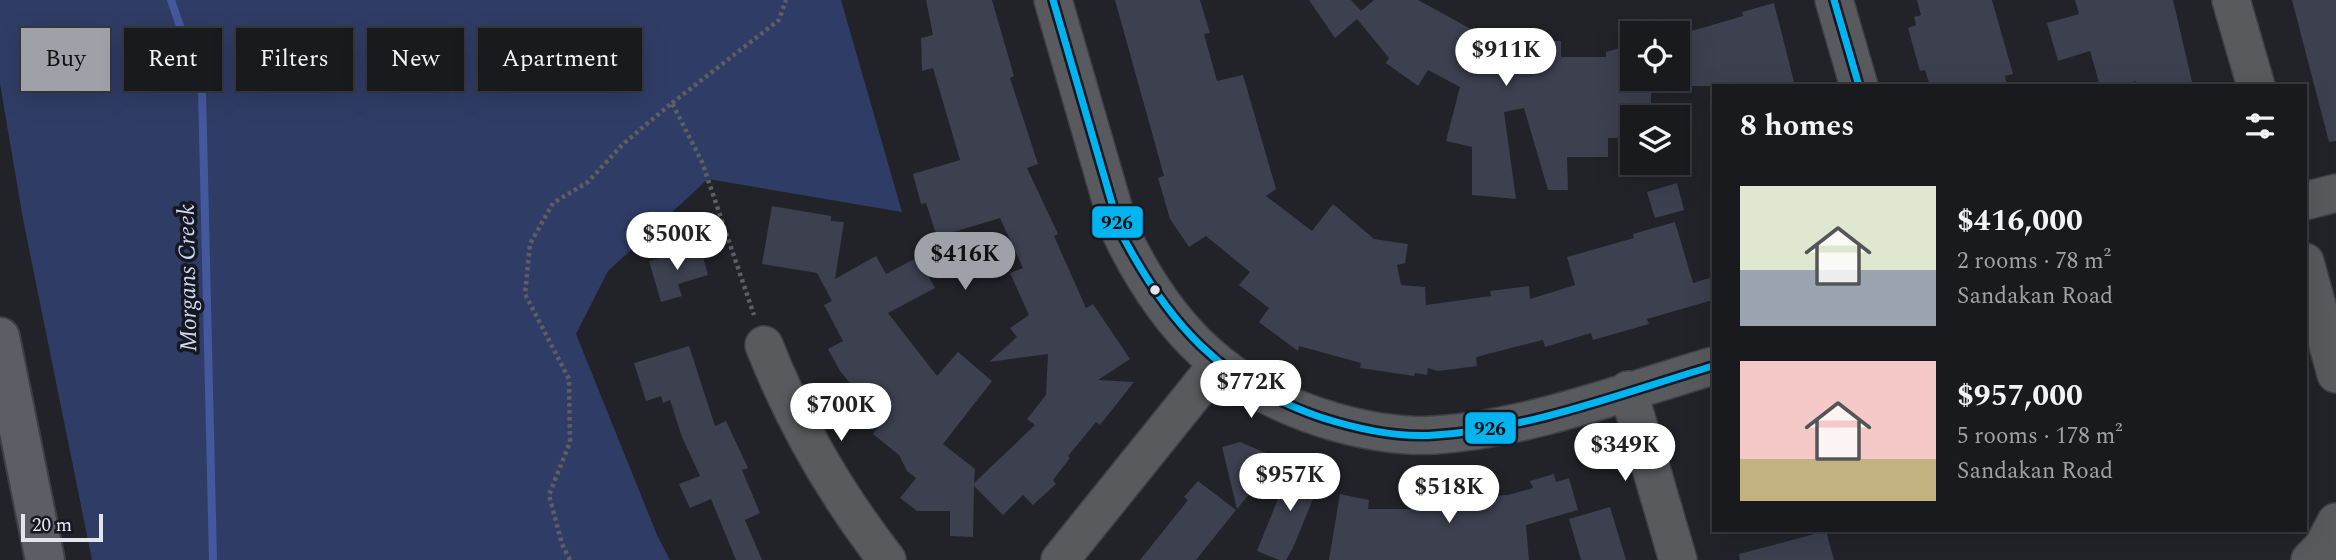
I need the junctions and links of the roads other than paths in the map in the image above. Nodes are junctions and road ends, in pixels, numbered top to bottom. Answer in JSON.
{"nodes":[{"id":1,"x":1053,"y":0,"type":"edge"},
{"id":2,"x":1834,"y":0,"type":"edge"},
{"id":3,"x":2231,"y":0,"type":"edge"},
{"id":4,"x":1858,"y":84,"type":"edge"},
{"id":5,"x":2255,"y":84,"type":"edge"},
{"id":6,"x":2336,"y":193,"type":"edge"},
{"id":7,"x":2307,"y":200,"type":"edge"},
{"id":8,"x":2307,"y":269,"type":"edge"},
{"id":9,"x":0,"y":337,"type":"edge"},
{"id":10,"x":764,"y":345,"type":"road end"},
{"id":11,"x":1217,"y":365,"type":"junction"},
{"id":12,"x":1712,"y":366,"type":"edge"},
{"id":13,"x":2336,"y":374,"type":"edge"},
{"id":14,"x":1629,"y":390,"type":"junction"},
{"id":15,"x":2336,"y":522,"type":"edge"},
{"id":16,"x":45,"y":560,"type":"edge"},
{"id":17,"x":887,"y":560,"type":"edge"},
{"id":18,"x":1060,"y":560,"type":"edge"},
{"id":19,"x":1678,"y":560,"type":"edge"},
{"id":20,"x":2310,"y":560,"type":"edge"}],
"edges":[{"from":1,"to":11,"type":"street"},
{"from":2,"to":4,"type":"street"},
{"from":3,"to":5,"type":"street"},
{"from":6,"to":7,"type":"street"},
{"from":8,"to":13,"type":"street"},
{"from":9,"to":16,"type":"main road"},
{"from":10,"to":17,"type":"street"},
{"from":11,"to":14,"type":"street"},
{"from":11,"to":18,"type":"street"},
{"from":12,"to":14,"type":"street"},
{"from":14,"to":19,"type":"street"},
{"from":15,"to":20,"type":"street"}]}
